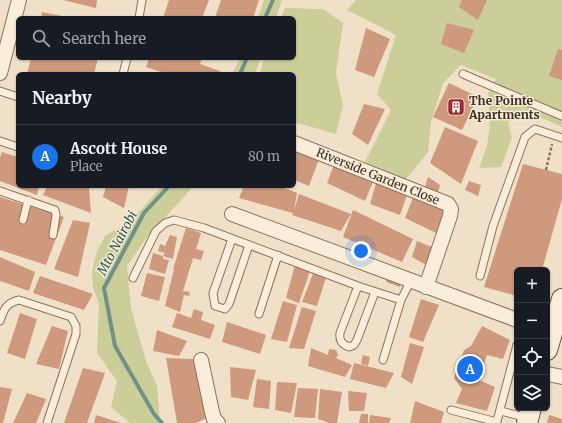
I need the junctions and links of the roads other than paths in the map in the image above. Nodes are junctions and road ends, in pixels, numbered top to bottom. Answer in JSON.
{"nodes":[{"id":1,"x":19,"y":0,"type":"edge"},
{"id":2,"x":142,"y":0,"type":"edge"},
{"id":3,"x":139,"y":16,"type":"edge"},
{"id":4,"x":126,"y":60,"type":"edge"},
{"id":5,"x":124,"y":72,"type":"edge"},
{"id":6,"x":0,"y":73,"type":"edge"},
{"id":7,"x":463,"y":74,"type":"dead end"},
{"id":8,"x":0,"y":91,"type":"edge"},
{"id":9,"x":16,"y":96,"type":"edge"},
{"id":10,"x":562,"y":116,"type":"edge"},
{"id":11,"x":562,"y":138,"type":"edge"},
{"id":12,"x":0,"y":140,"type":"edge"},
{"id":13,"x":296,"y":144,"type":"edge"},
{"id":14,"x":16,"y":146,"type":"edge"},
{"id":15,"x":0,"y":191,"type":"edge"},
{"id":16,"x":28,"y":200,"type":"junction"},
{"id":17,"x":232,"y":214,"type":"dead end"},
{"id":18,"x":23,"y":220,"type":"dead end"},
{"id":19,"x":53,"y":235,"type":"dead end"},
{"id":20,"x":232,"y":239,"type":"junction"},
{"id":21,"x":249,"y":245,"type":"junction"},
{"id":22,"x":278,"y":255,"type":"junction"},
{"id":23,"x":480,"y":276,"type":"dead end"},
{"id":24,"x":132,"y":278,"type":"dead end"},
{"id":25,"x":411,"y":280,"type":"junction"},
{"id":26,"x":358,"y":286,"type":"junction"},
{"id":27,"x":426,"y":287,"type":"junction"},
{"id":28,"x":375,"y":292,"type":"junction"},
{"id":29,"x":562,"y":299,"type":"edge"},
{"id":30,"x":401,"y":300,"type":"junction"},
{"id":31,"x":259,"y":314,"type":"dead end"},
{"id":32,"x":514,"y":319,"type":"edge"},
{"id":33,"x":0,"y":321,"type":"edge"},
{"id":34,"x":550,"y":332,"type":"edge"},
{"id":35,"x":514,"y":358,"type":"edge"},
{"id":36,"x":201,"y":360,"type":"dead end"},
{"id":37,"x":383,"y":360,"type":"dead end"},
{"id":38,"x":550,"y":375,"type":"edge"},
{"id":39,"x":562,"y":377,"type":"edge"},
{"id":40,"x":451,"y":410,"type":"dead end"},
{"id":41,"x":501,"y":411,"type":"junction"},
{"id":42,"x":529,"y":416,"type":"edge"},
{"id":43,"x":47,"y":423,"type":"edge"},
{"id":44,"x":218,"y":423,"type":"edge"}],
"edges":[{"from":1,"to":6,"type":"street"},
{"from":2,"to":3,"type":"lane"},
{"from":4,"to":5,"type":"lane"},
{"from":7,"to":10,"type":"lane"},
{"from":8,"to":9,"type":"lane"},
{"from":11,"to":23,"type":"lane"},
{"from":12,"to":14,"type":"lane"},
{"from":13,"to":27,"type":"street","name":"Riverside Garden Close"},
{"from":15,"to":16,"type":"lane"},
{"from":16,"to":18,"type":"lane"},
{"from":16,"to":19,"type":"lane"},
{"from":17,"to":25,"type":"street"},
{"from":20,"to":21,"type":"lane"},
{"from":20,"to":21,"type":"lane"},
{"from":20,"to":24,"type":"lane"},
{"from":21,"to":22,"type":"lane"},
{"from":22,"to":26,"type":"lane"},
{"from":22,"to":31,"type":"lane"},
{"from":25,"to":27,"type":"street"},
{"from":25,"to":30,"type":"lane"},
{"from":26,"to":28,"type":"lane"},
{"from":26,"to":28,"type":"lane"},
{"from":27,"to":32,"type":"street"},
{"from":28,"to":30,"type":"lane"},
{"from":29,"to":34,"type":"street"},
{"from":30,"to":37,"type":"lane"},
{"from":33,"to":43,"type":"lane"},
{"from":35,"to":41,"type":"lane"},
{"from":36,"to":44,"type":"street"},
{"from":38,"to":39,"type":"street"},
{"from":40,"to":41,"type":"lane"},
{"from":41,"to":42,"type":"lane"}]}
